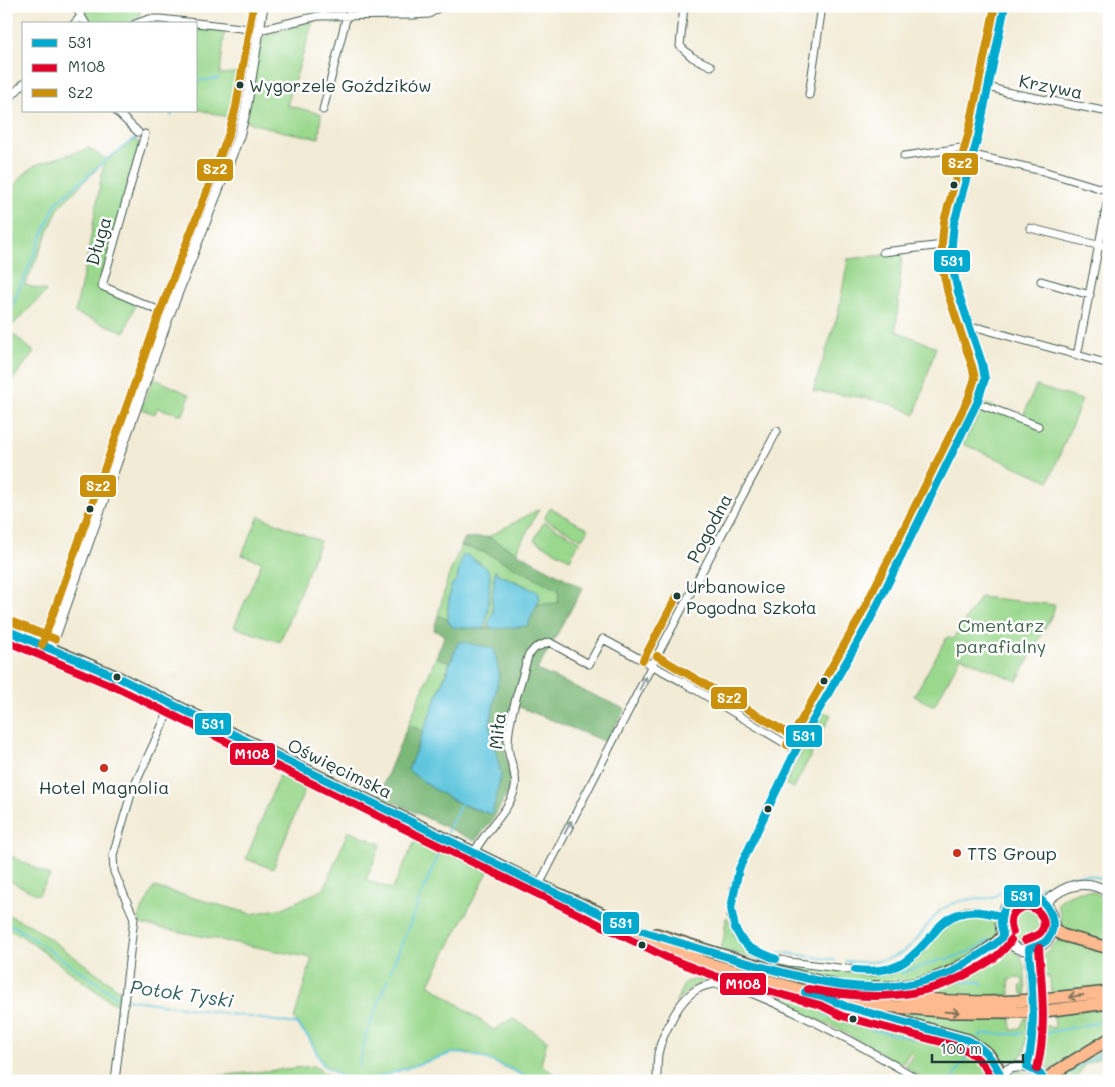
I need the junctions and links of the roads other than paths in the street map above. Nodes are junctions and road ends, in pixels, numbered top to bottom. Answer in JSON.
{"nodes":[{"id":1,"x":75,"y":6,"type":"edge"},
{"id":2,"x":263,"y":6,"type":"edge"},
{"id":3,"x":441,"y":6,"type":"edge"},
{"id":4,"x":684,"y":6,"type":"edge"},
{"id":5,"x":822,"y":6,"type":"edge"},
{"id":6,"x":1005,"y":6,"type":"edge"},
{"id":7,"x":347,"y":15,"type":"junction"},
{"id":8,"x":81,"y":16,"type":"junction"},
{"id":9,"x":76,"y":22,"type":"edge"},
{"id":10,"x":85,"y":22,"type":"edge"},
{"id":11,"x":141,"y":22,"type":"edge"},
{"id":12,"x":180,"y":22,"type":"edge"},
{"id":13,"x":198,"y":24,"type":"edge"},
{"id":14,"x":259,"y":30,"type":"junction"},
{"id":15,"x":711,"y":66,"type":"dead end"},
{"id":16,"x":22,"y":85,"type":"edge"},
{"id":17,"x":989,"y":87,"type":"junction"},
{"id":18,"x":809,"y":95,"type":"dead end"},
{"id":19,"x":6,"y":102,"type":"edge"},
{"id":20,"x":324,"y":110,"type":"dead end"},
{"id":21,"x":117,"y":112,"type":"edge"},
{"id":22,"x":1109,"y":112,"type":"edge"},
{"id":23,"x":976,"y":146,"type":"junction"},
{"id":24,"x":974,"y":155,"type":"junction"},
{"id":25,"x":904,"y":156,"type":"dead end"},
{"id":26,"x":1109,"y":191,"type":"edge"},
{"id":27,"x":1109,"y":194,"type":"edge"},
{"id":28,"x":1030,"y":228,"type":"dead end"},
{"id":29,"x":952,"y":244,"type":"junction"},
{"id":30,"x":1100,"y":246,"type":"junction"},
{"id":31,"x":1109,"y":248,"type":"edge"},
{"id":32,"x":883,"y":252,"type":"dead end"},
{"id":33,"x":1041,"y":281,"type":"dead end"},
{"id":34,"x":1090,"y":295,"type":"junction"},
{"id":35,"x":170,"y":314,"type":"junction"},
{"id":36,"x":970,"y":329,"type":"junction"},
{"id":37,"x":1077,"y":356,"type":"junction"},
{"id":38,"x":1109,"y":364,"type":"edge"},
{"id":39,"x":977,"y":403,"type":"junction"},
{"id":40,"x":1038,"y":426,"type":"dead end"},
{"id":41,"x":777,"y":430,"type":"dead end"},
{"id":42,"x":6,"y":630,"type":"edge"},
{"id":43,"x":51,"y":648,"type":"junction"},
{"id":44,"x":652,"y":665,"type":"junction"},
{"id":45,"x":172,"y":704,"type":"junction"},
{"id":46,"x":796,"y":750,"type":"junction"},
{"id":47,"x":474,"y":853,"type":"junction"},
{"id":48,"x":539,"y":885,"type":"junction"},
{"id":49,"x":1109,"y":893,"type":"edge"},
{"id":50,"x":1045,"y":903,"type":"junction"},
{"id":51,"x":1001,"y":916,"type":"junction"},
{"id":52,"x":630,"y":927,"type":"junction"},
{"id":53,"x":1053,"y":928,"type":"junction"},
{"id":54,"x":1003,"y":935,"type":"junction"},
{"id":55,"x":1109,"y":948,"type":"edge"},
{"id":56,"x":1029,"y":950,"type":"junction"},
{"id":57,"x":839,"y":985,"type":"junction"},
{"id":58,"x":1109,"y":992,"type":"edge"},
{"id":59,"x":823,"y":996,"type":"junction"},
{"id":60,"x":1109,"y":1003,"type":"edge"},
{"id":61,"x":1044,"y":1005,"type":"junction"},
{"id":62,"x":1018,"y":1006,"type":"junction"},
{"id":63,"x":1109,"y":1039,"type":"edge"},
{"id":64,"x":1027,"y":1067,"type":"junction"},
{"id":65,"x":999,"y":1078,"type":"edge"},
{"id":66,"x":115,"y":1081,"type":"edge"},
{"id":67,"x":657,"y":1081,"type":"edge"},
{"id":68,"x":921,"y":1081,"type":"edge"},
{"id":69,"x":1045,"y":1081,"type":"edge"}],
"edges":[{"from":1,"to":8,"type":"street"},
{"from":2,"to":14,"type":"street"},
{"from":3,"to":7,"type":"street"},
{"from":4,"to":15,"type":"street"},
{"from":5,"to":18,"type":"street"},
{"from":6,"to":17,"type":"street"},
{"from":7,"to":14,"type":"street"},
{"from":7,"to":20,"type":"street"},
{"from":8,"to":9,"type":"street"},
{"from":8,"to":10,"type":"street"},
{"from":11,"to":12,"type":"street"},
{"from":13,"to":14,"type":"street"},
{"from":14,"to":35,"type":"street"},
{"from":16,"to":19,"type":"street"},
{"from":17,"to":22,"type":"street","name":"Krzywa"},
{"from":17,"to":23,"type":"street"},
{"from":21,"to":35,"type":"street","name":"Długa"},
{"from":23,"to":24,"type":"street"},
{"from":23,"to":25,"type":"street"},
{"from":24,"to":26,"type":"street"},
{"from":24,"to":29,"type":"street"},
{"from":27,"to":30,"type":"street"},
{"from":28,"to":30,"type":"street"},
{"from":29,"to":32,"type":"street"},
{"from":29,"to":36,"type":"street"},
{"from":30,"to":31,"type":"street"},
{"from":30,"to":34,"type":"street"},
{"from":33,"to":34,"type":"street"},
{"from":34,"to":37,"type":"street"},
{"from":35,"to":43,"type":"street"},
{"from":36,"to":37,"type":"street"},
{"from":36,"to":39,"type":"street"},
{"from":37,"to":38,"type":"street"},
{"from":39,"to":40,"type":"street"},
{"from":39,"to":46,"type":"street"},
{"from":41,"to":44,"type":"street","name":"Pogodna"},
{"from":42,"to":43,"type":"highway","name":"Oświęcimska"},
{"from":43,"to":45,"type":"highway","name":"Oświęcimska"},
{"from":44,"to":46,"type":"street"},
{"from":44,"to":47,"type":"street","name":"Miła"},
{"from":48,"to":44,"type":"street","name":"Pogodna","one_way":true},
{"from":45,"to":47,"type":"highway","name":"Oświęcimska"},
{"from":45,"to":66,"type":"street"},
{"from":46,"to":51,"type":"street"},
{"from":47,"to":48,"type":"highway","name":"Oświęcimska"},
{"from":48,"to":52,"type":"highway","name":"Oświęcimska"},
{"from":49,"to":50,"type":"street"},
{"from":50,"to":51,"type":"street"},
{"from":50,"to":53,"type":"street"},
{"from":51,"to":54,"type":"street"},
{"from":52,"to":57,"type":"highway","name":"Oświęcimska"},
{"from":52,"to":59,"type":"highway","name":"Oświęcimska"},
{"from":53,"to":55,"type":"highway"},
{"from":53,"to":56,"type":"street"},
{"from":54,"to":56,"type":"street"},
{"from":54,"to":57,"type":"highway"},
{"from":56,"to":64,"type":"street"},
{"from":57,"to":62,"type":"highway"},
{"from":58,"to":61,"type":"highway","one_way":true},
{"from":59,"to":62,"type":"highway","one_way":true},
{"from":59,"to":65,"type":"highway"},
{"from":60,"to":61,"type":"highway"},
{"from":61,"to":62,"type":"highway","bridge":true},
{"from":63,"to":69,"type":"highway"},
{"from":64,"to":65,"type":"street"},
{"from":64,"to":69,"type":"street"},
{"from":67,"to":68,"type":"street"}]}
